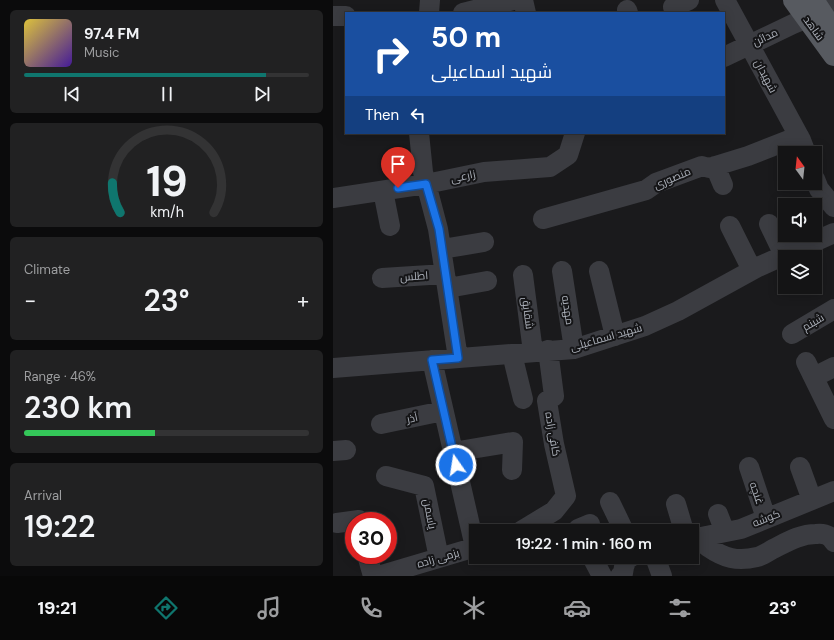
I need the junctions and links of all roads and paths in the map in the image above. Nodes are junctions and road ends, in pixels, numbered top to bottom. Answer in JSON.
{"nodes":[{"id":1,"x":430,"y":0,"type":"edge"},
{"id":2,"x":513,"y":0,"type":"edge"},
{"id":3,"x":523,"y":0,"type":"edge"},
{"id":4,"x":725,"y":0,"type":"edge"},
{"id":5,"x":793,"y":0,"type":"edge"},
{"id":6,"x":819,"y":10,"type":"edge"},
{"id":7,"x":429,"y":12,"type":"edge"},
{"id":8,"x":467,"y":12,"type":"edge"},
{"id":9,"x":526,"y":12,"type":"edge"},
{"id":10,"x":333,"y":16,"type":"edge"},
{"id":11,"x":345,"y":16,"type":"edge"},
{"id":12,"x":834,"y":32,"type":"edge"},
{"id":13,"x":750,"y":45,"type":"junction"},
{"id":14,"x":834,"y":55,"type":"edge"},
{"id":15,"x":725,"y":57,"type":"edge"},
{"id":16,"x":419,"y":134,"type":"edge"},
{"id":17,"x":575,"y":134,"type":"edge"},
{"id":18,"x":802,"y":144,"type":"edge"},
{"id":19,"x":715,"y":166,"type":"junction"},
{"id":20,"x":823,"y":183,"type":"edge"},
{"id":21,"x":426,"y":184,"type":"junction"},
{"id":22,"x":723,"y":185,"type":"dead end"},
{"id":23,"x":383,"y":191,"type":"junction"},
{"id":24,"x":333,"y":198,"type":"edge"},
{"id":25,"x":834,"y":207,"type":"edge"},
{"id":26,"x":543,"y":219,"type":"dead end"},
{"id":27,"x":769,"y":224,"type":"dead end"},
{"id":28,"x":390,"y":226,"type":"dead end"},
{"id":29,"x":730,"y":226,"type":"dead end"},
{"id":30,"x":834,"y":233,"type":"edge"},
{"id":31,"x":484,"y":242,"type":"dead end"},
{"id":32,"x":442,"y":249,"type":"junction"},
{"id":33,"x":782,"y":250,"type":"edge"},
{"id":34,"x":795,"y":250,"type":"edge"},
{"id":35,"x":778,"y":258,"type":"edge"},
{"id":36,"x":752,"y":270,"type":"junction"},
{"id":37,"x":562,"y":271,"type":"dead end"},
{"id":38,"x":599,"y":272,"type":"dead end"},
{"id":39,"x":523,"y":275,"type":"dead end"},
{"id":40,"x":382,"y":278,"type":"dead end"},
{"id":41,"x":446,"y":281,"type":"junction"},
{"id":42,"x":487,"y":281,"type":"dead end"},
{"id":43,"x":834,"y":309,"type":"edge"},
{"id":44,"x":792,"y":334,"type":"dead end"},
{"id":45,"x":615,"y":336,"type":"junction"},
{"id":46,"x":574,"y":349,"type":"junction"},
{"id":47,"x":541,"y":351,"type":"junction"},
{"id":48,"x":512,"y":354,"type":"junction"},
{"id":49,"x":458,"y":358,"type":"junction"},
{"id":50,"x":432,"y":360,"type":"junction"},
{"id":51,"x":333,"y":363,"type":"edge"},
{"id":52,"x":834,"y":367,"type":"edge"},
{"id":53,"x":523,"y":399,"type":"dead end"},
{"id":54,"x":443,"y":411,"type":"junction"},
{"id":55,"x":834,"y":419,"type":"edge"},
{"id":56,"x":381,"y":424,"type":"dead end"},
{"id":57,"x":453,"y":452,"type":"junction"},
{"id":58,"x":749,"y":467,"type":"dead end"},
{"id":59,"x":800,"y":467,"type":"dead end"},
{"id":60,"x":512,"y":470,"type":"dead end"},
{"id":61,"x":386,"y":476,"type":"dead end"},
{"id":62,"x":833,"y":493,"type":"edge"},
{"id":63,"x":812,"y":500,"type":"junction"},
{"id":64,"x":610,"y":502,"type":"dead end"},
{"id":65,"x":677,"y":504,"type":"dead end"},
{"id":66,"x":718,"y":514,"type":"dead end"},
{"id":67,"x":766,"y":518,"type":"junction"},
{"id":68,"x":345,"y":522,"type":"edge"},
{"id":69,"x":337,"y":523,"type":"dead end"},
{"id":70,"x":470,"y":524,"type":"edge"},
{"id":71,"x":533,"y":524,"type":"edge"},
{"id":72,"x":621,"y":524,"type":"edge"},
{"id":73,"x":686,"y":524,"type":"edge"},
{"id":74,"x":725,"y":532,"type":"junction"},
{"id":75,"x":699,"y":535,"type":"edge"},
{"id":76,"x":699,"y":541,"type":"edge"},
{"id":77,"x":834,"y":542,"type":"edge"},
{"id":78,"x":469,"y":549,"type":"edge"},
{"id":79,"x":439,"y":558,"type":"junction"},
{"id":80,"x":370,"y":564,"type":"edge"},
{"id":81,"x":592,"y":564,"type":"edge"},
{"id":82,"x":625,"y":564,"type":"edge"},
{"id":83,"x":658,"y":564,"type":"edge"},
{"id":84,"x":739,"y":568,"type":"edge"},
{"id":85,"x":421,"y":570,"type":"edge"},
{"id":86,"x":373,"y":576,"type":"edge"},
{"id":87,"x":378,"y":576,"type":"edge"},
{"id":88,"x":602,"y":576,"type":"edge"},
{"id":89,"x":620,"y":576,"type":"edge"},
{"id":90,"x":662,"y":576,"type":"edge"}],
"edges":[{"from":1,"to":7,"type":"street"},
{"from":2,"to":8,"type":"street"},
{"from":3,"to":9,"type":"street"},
{"from":4,"to":13,"type":"street","name":"شهیدان"},
{"from":5,"to":6,"type":"main road","name":"شاهد"},
{"from":6,"to":12,"type":"main road","name":"شاهد"},
{"from":6,"to":13,"type":"street","name":"مدائن"},
{"from":6,"to":14,"type":"main road","name":"شاهد"},
{"from":10,"to":11,"type":"street"},
{"from":13,"to":15,"type":"street","name":"مدائن"},
{"from":13,"to":18,"type":"street","name":"شهیدان"},
{"from":16,"to":21,"type":"street"},
{"from":17,"to":21,"type":"street","name":"زارعی"},
{"from":18,"to":19,"type":"street","name":"منصوری"},
{"from":19,"to":22,"type":"street"},
{"from":19,"to":26,"type":"street","name":"منصوری"},
{"from":20,"to":25,"type":"street"},
{"from":21,"to":23,"type":"street","name":"زارعی"},
{"from":21,"to":32,"type":"street"},
{"from":23,"to":24,"type":"street","name":"زارعی"},
{"from":23,"to":28,"type":"street"},
{"from":27,"to":33,"type":"street"},
{"from":29,"to":36,"type":"street"},
{"from":30,"to":34,"type":"street","name":"شهید اسماعیلی"},
{"from":31,"to":32,"type":"street"},
{"from":32,"to":41,"type":"street"},
{"from":35,"to":36,"type":"street","name":"شهید اسماعیلی"},
{"from":36,"to":45,"type":"street","name":"شهید اسماعیلی"},
{"from":37,"to":46,"type":"street","name":"مهدیه"},
{"from":38,"to":45,"type":"street"},
{"from":39,"to":47,"type":"street","name":"شقایق"},
{"from":40,"to":41,"type":"street","name":"اطلس"},
{"from":41,"to":42,"type":"street","name":"اطلس"},
{"from":41,"to":49,"type":"street"},
{"from":43,"to":44,"type":"street","name":"شبنم"},
{"from":45,"to":46,"type":"street","name":"شهید اسماعیلی"},
{"from":46,"to":47,"type":"street","name":"شهید اسماعیلی"},
{"from":47,"to":48,"type":"street","name":"شهید اسماعیلی"},
{"from":47,"to":71,"type":"street","name":"کافی زاده"},
{"from":48,"to":49,"type":"street","name":"شهید اسماعیلی"},
{"from":48,"to":53,"type":"street"},
{"from":49,"to":50,"type":"street","name":"شهید اسماعیلی"},
{"from":50,"to":51,"type":"street","name":"شهید اسماعیلی"},
{"from":50,"to":54,"type":"street"},
{"from":52,"to":55,"type":"street"},
{"from":54,"to":56,"type":"street","name":"آذر"},
{"from":54,"to":57,"type":"street"},
{"from":57,"to":60,"type":"street"},
{"from":57,"to":70,"type":"street"},
{"from":58,"to":67,"type":"street","name":"غنچه"},
{"from":59,"to":63,"type":"street"},
{"from":61,"to":79,"type":"street","name":"یاسمن"},
{"from":62,"to":63,"type":"street","name":"کوشه"},
{"from":63,"to":67,"type":"street","name":"کوشه"},
{"from":64,"to":72,"type":"street"},
{"from":65,"to":73,"type":"street"},
{"from":66,"to":74,"type":"street"},
{"from":67,"to":74,"type":"street","name":"کوشه"},
{"from":68,"to":69,"type":"street"},
{"from":74,"to":75,"type":"street","name":"کوشه"},
{"from":76,"to":84,"type":"street"},
{"from":77,"to":84,"type":"street"},
{"from":78,"to":79,"type":"street","name":"بزمی زاده"},
{"from":79,"to":85,"type":"street","name":"بزمی زاده"},
{"from":80,"to":86,"type":"street"},
{"from":81,"to":88,"type":"street"},
{"from":82,"to":89,"type":"street"},
{"from":83,"to":90,"type":"street"},
{"from":85,"to":87,"type":"street","name":"بزمی زاده"}]}
